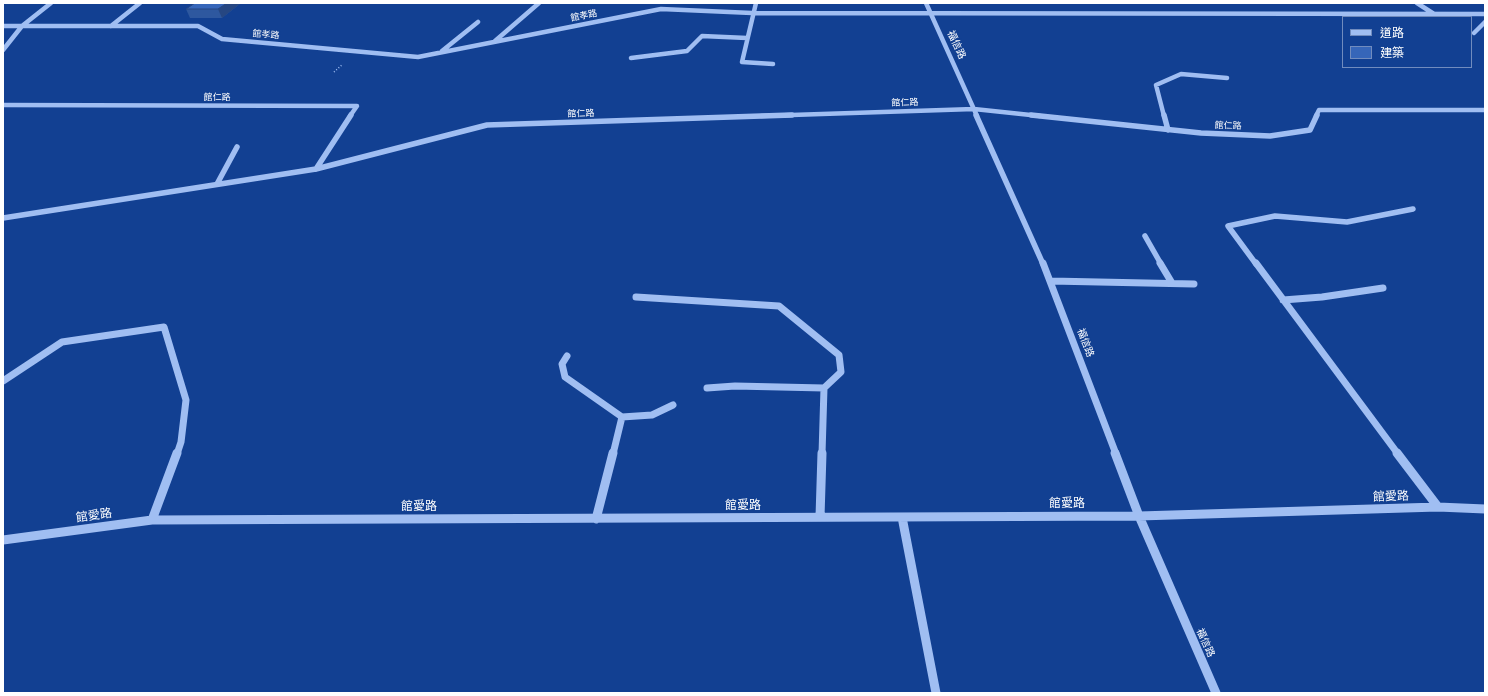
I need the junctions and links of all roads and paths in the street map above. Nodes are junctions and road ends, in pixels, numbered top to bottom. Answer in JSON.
{"nodes":[{"id":1,"x":51,"y":3,"type":"edge"},
{"id":2,"x":140,"y":3,"type":"edge"},
{"id":3,"x":539,"y":3,"type":"edge"},
{"id":4,"x":756,"y":3,"type":"edge"},
{"id":5,"x":926,"y":3,"type":"edge"},
{"id":6,"x":1417,"y":3,"type":"edge"},
{"id":7,"x":752,"y":13,"type":"junction"},
{"id":8,"x":931,"y":14,"type":"junction"},
{"id":9,"x":1434,"y":14,"type":"junction"},
{"id":10,"x":1485,"y":14,"type":"edge"},
{"id":11,"x":478,"y":22,"type":"dead end"},
{"id":12,"x":1485,"y":22,"type":"edge"},
{"id":13,"x":3,"y":26,"type":"edge"},
{"id":14,"x":22,"y":26,"type":"junction"},
{"id":15,"x":111,"y":26,"type":"junction"},
{"id":16,"x":1474,"y":33,"type":"dead end"},
{"id":17,"x":747,"y":38,"type":"junction"},
{"id":18,"x":494,"y":42,"type":"junction"},
{"id":19,"x":3,"y":50,"type":"edge"},
{"id":20,"x":440,"y":52,"type":"junction"},
{"id":21,"x":631,"y":58,"type":"dead end"},
{"id":22,"x":773,"y":64,"type":"dead end"},
{"id":23,"x":1227,"y":78,"type":"dead end"},
{"id":24,"x":3,"y":105,"type":"edge"},
{"id":25,"x":974,"y":109,"type":"junction"},
{"id":26,"x":1485,"y":110,"type":"edge"},
{"id":27,"x":1168,"y":130,"type":"junction"},
{"id":28,"x":237,"y":147,"type":"dead end"},
{"id":29,"x":316,"y":169,"type":"junction"},
{"id":30,"x":217,"y":184,"type":"junction"},
{"id":31,"x":1413,"y":209,"type":"dead end"},
{"id":32,"x":3,"y":218,"type":"edge"},
{"id":33,"x":1145,"y":236,"type":"dead end"},
{"id":34,"x":1051,"y":281,"type":"junction"},
{"id":35,"x":1172,"y":283,"type":"junction"},
{"id":36,"x":1194,"y":284,"type":"dead end"},
{"id":37,"x":1383,"y":288,"type":"dead end"},
{"id":38,"x":636,"y":297,"type":"dead end"},
{"id":39,"x":1283,"y":300,"type":"junction"},
{"id":40,"x":567,"y":356,"type":"dead end"},
{"id":41,"x":3,"y":381,"type":"edge"},
{"id":42,"x":707,"y":388,"type":"dead end"},
{"id":43,"x":824,"y":388,"type":"junction"},
{"id":44,"x":673,"y":405,"type":"dead end"},
{"id":45,"x":622,"y":417,"type":"junction"},
{"id":46,"x":1438,"y":507,"type":"junction"},
{"id":47,"x":1485,"y":509,"type":"edge"},
{"id":48,"x":1139,"y":516,"type":"junction"},
{"id":49,"x":820,"y":517,"type":"junction"},
{"id":50,"x":902,"y":517,"type":"junction"},
{"id":51,"x":596,"y":519,"type":"junction"},
{"id":52,"x":152,"y":520,"type":"junction"},
{"id":53,"x":3,"y":540,"type":"edge"},
{"id":54,"x":936,"y":693,"type":"edge"},
{"id":55,"x":1216,"y":693,"type":"edge"}],
"edges":[{"from":1,"to":14,"type":"street"},
{"from":2,"to":15,"type":"street"},
{"from":3,"to":18,"type":"street"},
{"from":4,"to":7,"type":"street"},
{"from":5,"to":8,"type":"street","name":"福信路"},
{"from":6,"to":9,"type":"street"},
{"from":7,"to":8,"type":"street","name":"館孝路"},
{"from":7,"to":17,"type":"street"},
{"from":7,"to":18,"type":"street","name":"館孝路"},
{"from":8,"to":9,"type":"street","name":"館孝路"},
{"from":8,"to":25,"type":"street","name":"福信路"},
{"from":9,"to":10,"type":"street","name":"館孝路"},
{"from":11,"to":20,"type":"street"},
{"from":12,"to":16,"type":"street"},
{"from":13,"to":14,"type":"street","name":"館孝路"},
{"from":14,"to":15,"type":"street","name":"館孝路"},
{"from":14,"to":19,"type":"street"},
{"from":15,"to":20,"type":"street","name":"館孝路"},
{"from":17,"to":21,"type":"street"},
{"from":17,"to":22,"type":"street"},
{"from":18,"to":20,"type":"street","name":"館孝路"},
{"from":23,"to":27,"type":"street"},
{"from":24,"to":29,"type":"street","name":"館仁路"},
{"from":25,"to":27,"type":"street","name":"館仁路"},
{"from":25,"to":29,"type":"street","name":"館仁路"},
{"from":25,"to":34,"type":"street","name":"福信路"},
{"from":26,"to":27,"type":"street","name":"館仁路"},
{"from":28,"to":30,"type":"street"},
{"from":29,"to":30,"type":"street","name":"館仁路"},
{"from":30,"to":32,"type":"street","name":"館仁路"},
{"from":31,"to":39,"type":"street"},
{"from":33,"to":35,"type":"street"},
{"from":34,"to":35,"type":"street"},
{"from":34,"to":48,"type":"street","name":"福信路"},
{"from":35,"to":36,"type":"street"},
{"from":37,"to":39,"type":"street"},
{"from":38,"to":43,"type":"street"},
{"from":39,"to":46,"type":"street"},
{"from":40,"to":45,"type":"street"},
{"from":41,"to":52,"type":"street"},
{"from":42,"to":43,"type":"street"},
{"from":43,"to":49,"type":"street"},
{"from":44,"to":45,"type":"street"},
{"from":45,"to":51,"type":"street"},
{"from":46,"to":47,"type":"street","name":"館愛路"},
{"from":46,"to":48,"type":"street","name":"館愛路"},
{"from":48,"to":50,"type":"street","name":"館愛路"},
{"from":48,"to":55,"type":"street","name":"福信路"},
{"from":49,"to":50,"type":"street","name":"館愛路"},
{"from":49,"to":51,"type":"street","name":"館愛路"},
{"from":50,"to":54,"type":"street"},
{"from":51,"to":52,"type":"street","name":"館愛路"},
{"from":52,"to":53,"type":"street","name":"館愛路"}]}
